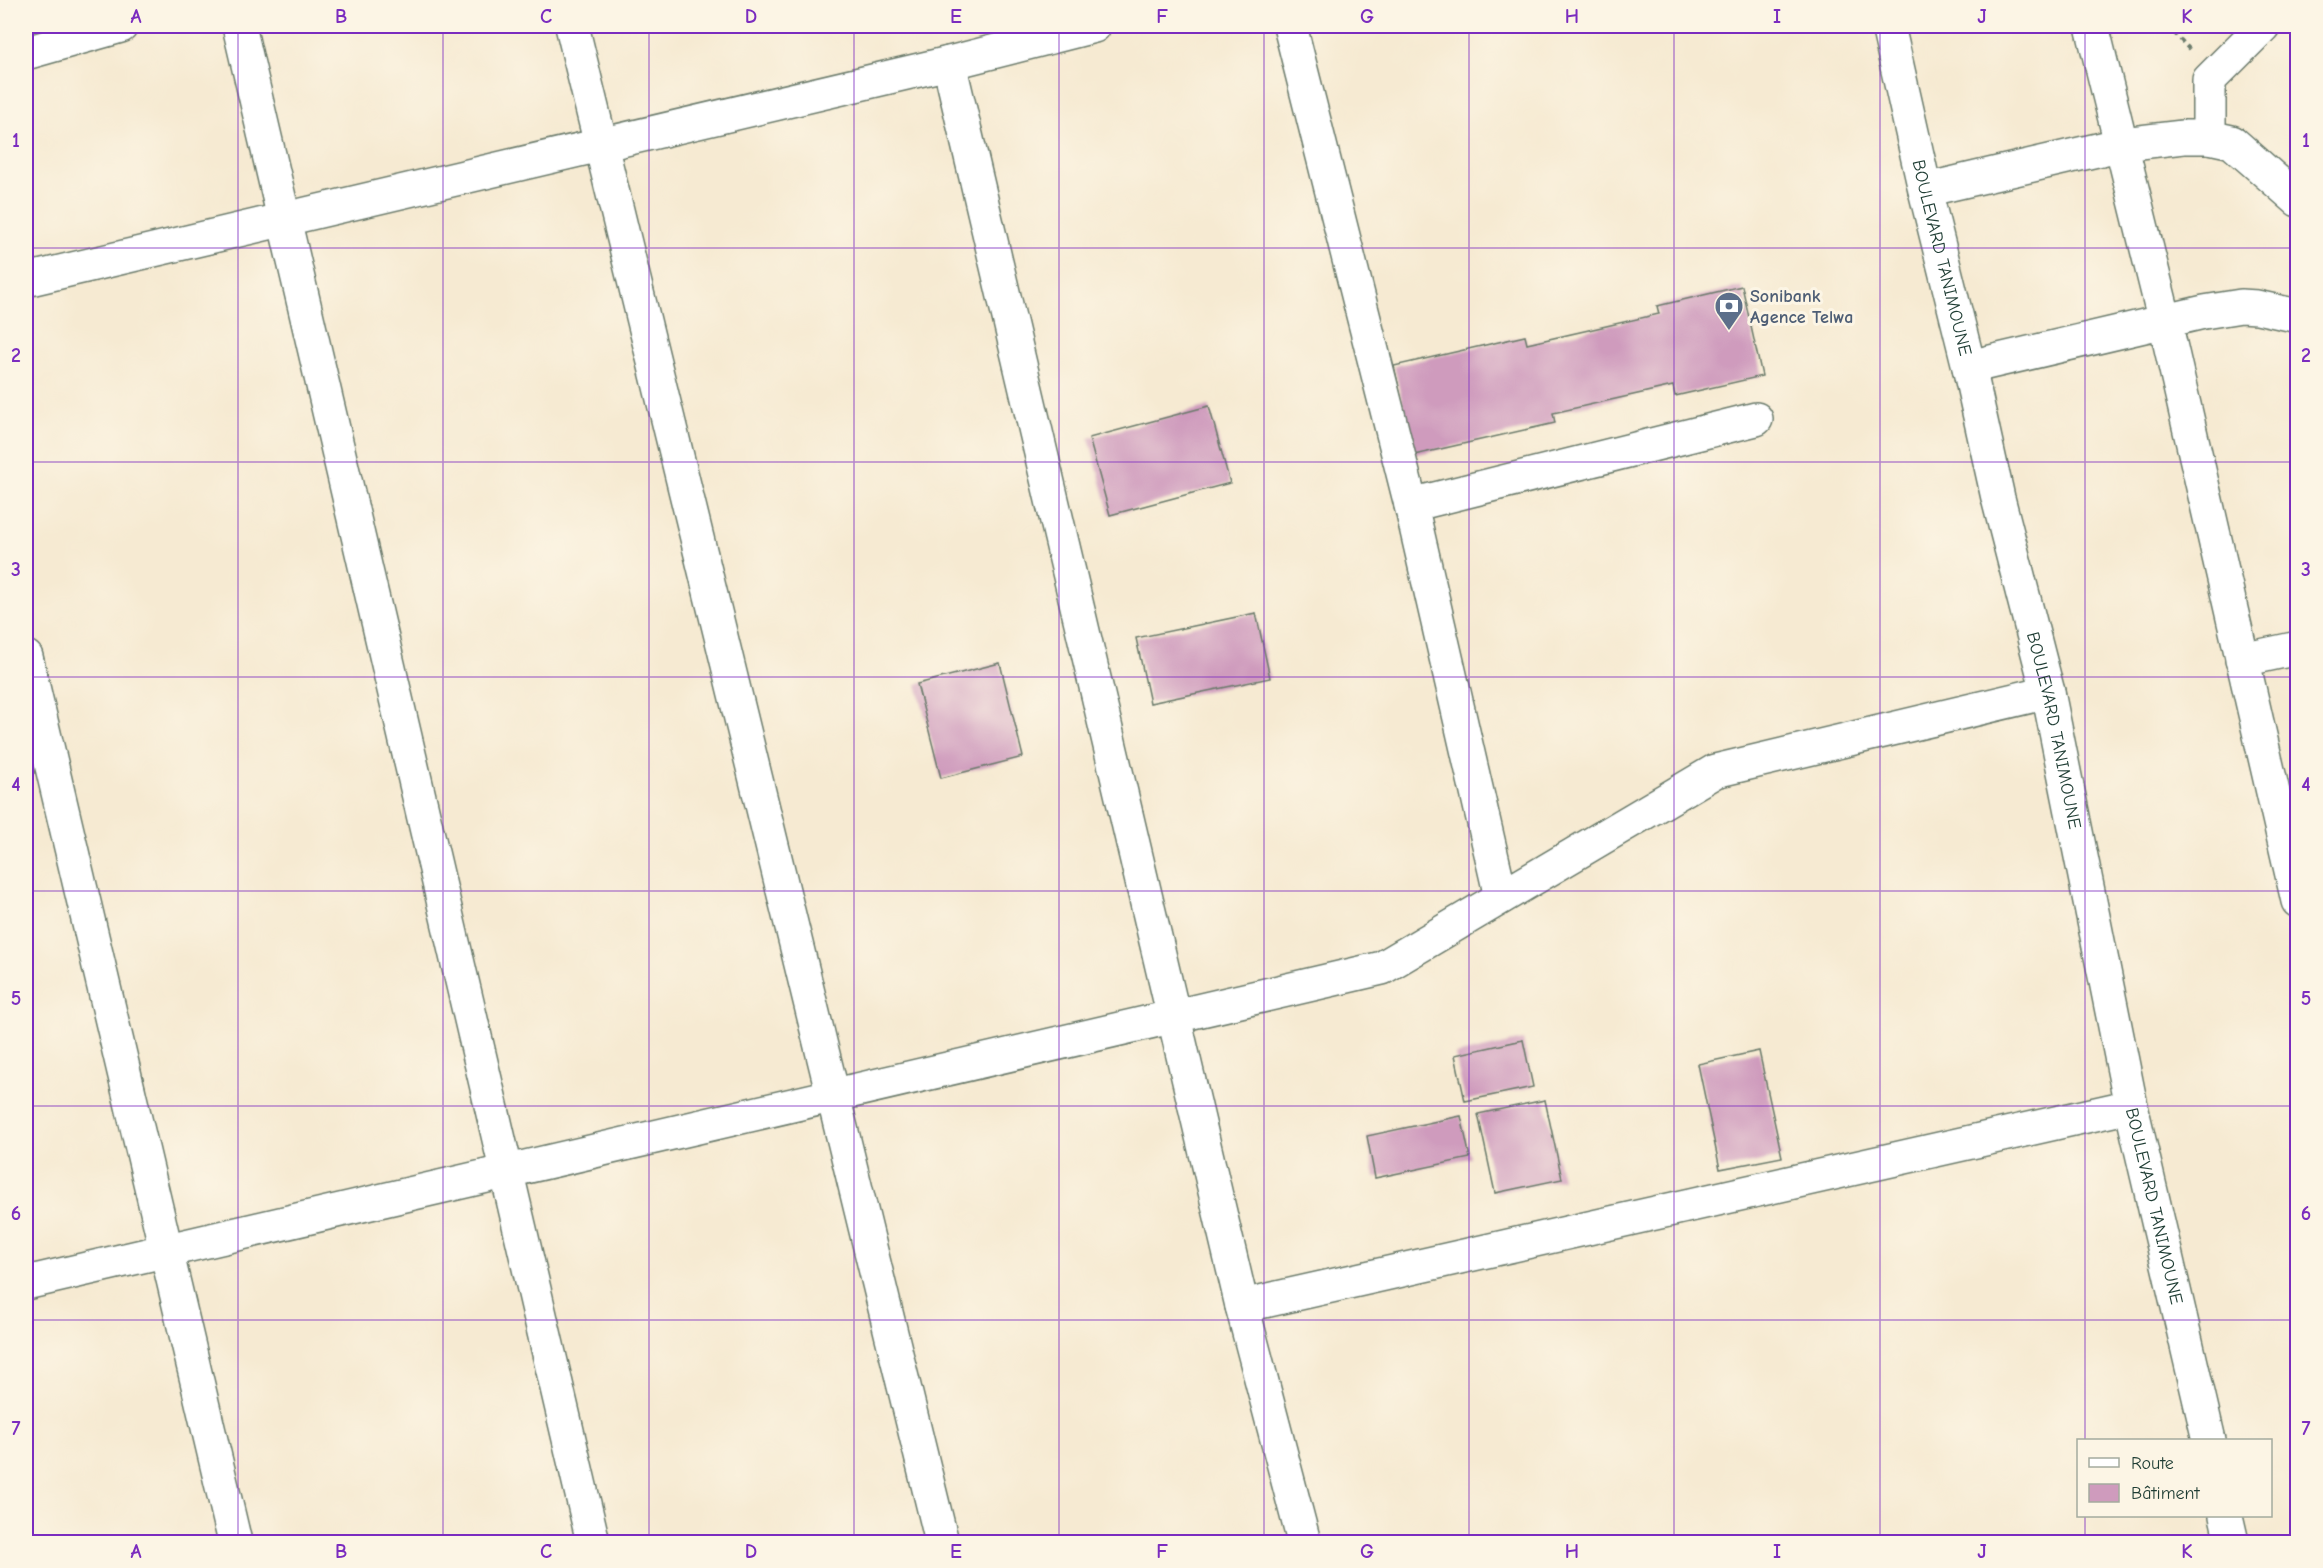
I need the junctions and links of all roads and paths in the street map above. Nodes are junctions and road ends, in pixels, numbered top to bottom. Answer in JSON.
{"nodes":[{"id":1,"x":121,"y":26,"type":"edge"},
{"id":2,"x":238,"y":26,"type":"edge"},
{"id":3,"x":572,"y":26,"type":"edge"},
{"id":4,"x":1094,"y":26,"type":"edge"},
{"id":5,"x":1290,"y":26,"type":"edge"},
{"id":6,"x":1888,"y":26,"type":"edge"},
{"id":7,"x":2092,"y":26,"type":"edge"},
{"id":8,"x":2263,"y":26,"type":"edge"},
{"id":9,"x":2230,"y":41,"type":"edge"},
{"id":10,"x":26,"y":53,"type":"edge"},
{"id":11,"x":950,"y":63,"type":"junction"},
{"id":12,"x":2209,"y":137,"type":"junction"},
{"id":13,"x":2122,"y":144,"type":"junction"},
{"id":14,"x":601,"y":145,"type":"junction"},
{"id":15,"x":1924,"y":190,"type":"junction"},
{"id":16,"x":2298,"y":200,"type":"edge"},
{"id":17,"x":284,"y":219,"type":"junction"},
{"id":18,"x":26,"y":280,"type":"edge"},
{"id":19,"x":2298,"y":316,"type":"edge"},
{"id":20,"x":2165,"y":322,"type":"junction"},
{"id":21,"x":1969,"y":367,"type":"junction"},
{"id":22,"x":1756,"y":419,"type":"dead end"},
{"id":23,"x":1411,"y":505,"type":"junction"},
{"id":24,"x":2298,"y":648,"type":"edge"},
{"id":25,"x":26,"y":657,"type":"edge"},
{"id":26,"x":2242,"y":660,"type":"junction"},
{"id":27,"x":2048,"y":692,"type":"junction"},
{"id":28,"x":1501,"y":897,"type":"junction"},
{"id":29,"x":2298,"y":901,"type":"edge"},
{"id":30,"x":1173,"y":1016,"type":"junction"},
{"id":31,"x":833,"y":1095,"type":"junction"},
{"id":32,"x":2132,"y":1106,"type":"junction"},
{"id":33,"x":506,"y":1171,"type":"junction"},
{"id":34,"x":166,"y":1250,"type":"junction"},
{"id":35,"x":26,"y":1283,"type":"edge"},
{"id":36,"x":1242,"y":1306,"type":"junction"},
{"id":37,"x":2209,"y":1439,"type":"edge"},
{"id":38,"x":2226,"y":1517,"type":"edge"},
{"id":39,"x":235,"y":1542,"type":"edge"},
{"id":40,"x":593,"y":1542,"type":"edge"},
{"id":41,"x":942,"y":1542,"type":"edge"},
{"id":42,"x":1304,"y":1542,"type":"edge"},
{"id":43,"x":2232,"y":1542,"type":"edge"}],
"edges":[{"from":1,"to":10,"type":"street"},
{"from":2,"to":17,"type":"street"},
{"from":3,"to":14,"type":"street"},
{"from":4,"to":11,"type":"street"},
{"from":5,"to":23,"type":"street"},
{"from":6,"to":15,"type":"street","name":"BOULEVARD TANIMOUNE"},
{"from":7,"to":13,"type":"street"},
{"from":8,"to":9,"type":"street"},
{"from":9,"to":12,"type":"street"},
{"from":11,"to":14,"type":"street"},
{"from":11,"to":30,"type":"street"},
{"from":12,"to":13,"type":"street"},
{"from":12,"to":16,"type":"street"},
{"from":13,"to":15,"type":"street"},
{"from":13,"to":20,"type":"street"},
{"from":14,"to":17,"type":"street"},
{"from":14,"to":31,"type":"street"},
{"from":15,"to":21,"type":"street","name":"BOULEVARD TANIMOUNE"},
{"from":17,"to":18,"type":"street"},
{"from":17,"to":33,"type":"street"},
{"from":19,"to":20,"type":"street"},
{"from":20,"to":21,"type":"street"},
{"from":20,"to":26,"type":"street"},
{"from":21,"to":27,"type":"street","name":"BOULEVARD TANIMOUNE"},
{"from":22,"to":23,"type":"street"},
{"from":23,"to":28,"type":"street"},
{"from":24,"to":26,"type":"street"},
{"from":25,"to":34,"type":"street"},
{"from":26,"to":29,"type":"street"},
{"from":27,"to":28,"type":"street"},
{"from":27,"to":32,"type":"street","name":"BOULEVARD TANIMOUNE"},
{"from":28,"to":30,"type":"street"},
{"from":30,"to":31,"type":"street"},
{"from":30,"to":36,"type":"street"},
{"from":31,"to":33,"type":"street"},
{"from":31,"to":41,"type":"street"},
{"from":32,"to":36,"type":"street"},
{"from":32,"to":37,"type":"street","name":"BOULEVARD TANIMOUNE"},
{"from":33,"to":34,"type":"street"},
{"from":33,"to":40,"type":"street"},
{"from":34,"to":35,"type":"street"},
{"from":34,"to":39,"type":"street"},
{"from":36,"to":42,"type":"street"},
{"from":38,"to":43,"type":"street"}]}
